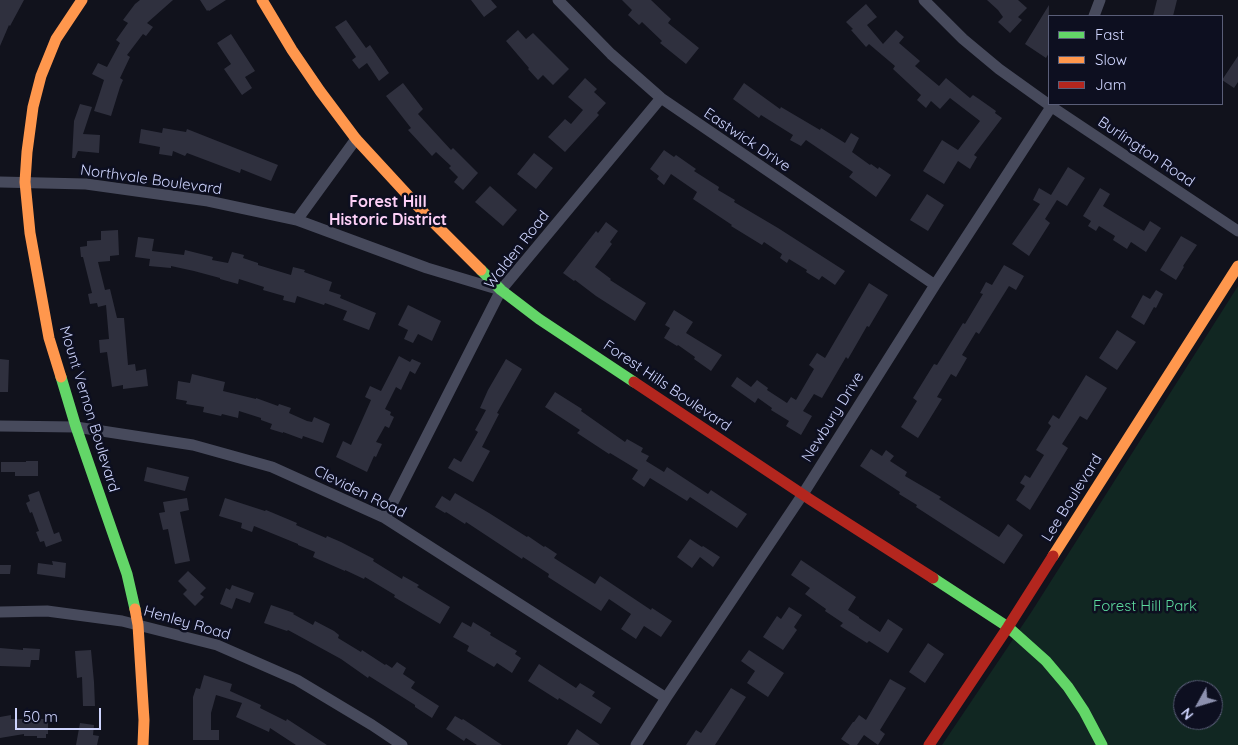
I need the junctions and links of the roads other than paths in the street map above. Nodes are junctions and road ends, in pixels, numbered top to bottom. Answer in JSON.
{"nodes":[{"id":1,"x":82,"y":0,"type":"edge"},
{"id":2,"x":262,"y":0,"type":"edge"},
{"id":3,"x":558,"y":0,"type":"edge"},
{"id":4,"x":924,"y":0,"type":"edge"},
{"id":5,"x":1100,"y":0,"type":"edge"},
{"id":6,"x":1094,"y":15,"type":"edge"},
{"id":7,"x":661,"y":98,"type":"junction"},
{"id":8,"x":1048,"y":102,"type":"edge"},
{"id":9,"x":1053,"y":105,"type":"edge"},
{"id":10,"x":356,"y":139,"type":"junction"},
{"id":11,"x":0,"y":182,"type":"edge"},
{"id":12,"x":25,"y":182,"type":"junction"},
{"id":13,"x":297,"y":220,"type":"junction"},
{"id":14,"x":1238,"y":231,"type":"edge"},
{"id":15,"x":1238,"y":266,"type":"edge"},
{"id":16,"x":935,"y":285,"type":"junction"},
{"id":17,"x":501,"y":290,"type":"junction"},
{"id":18,"x":0,"y":426,"type":"edge"},
{"id":19,"x":76,"y":427,"type":"junction"},
{"id":20,"x":802,"y":494,"type":"junction"},
{"id":21,"x":385,"y":518,"type":"junction"},
{"id":22,"x":0,"y":612,"type":"edge"},
{"id":23,"x":138,"y":625,"type":"junction"},
{"id":24,"x":1008,"y":627,"type":"junction"},
{"id":25,"x":666,"y":698,"type":"junction"},
{"id":26,"x":142,"y":745,"type":"edge"},
{"id":27,"x":402,"y":745,"type":"edge"},
{"id":28,"x":636,"y":745,"type":"edge"},
{"id":29,"x":929,"y":745,"type":"edge"},
{"id":30,"x":1102,"y":745,"type":"edge"}],
"edges":[{"from":1,"to":12,"type":"street","name":"Mount Vernon Boulevard"},
{"from":2,"to":10,"type":"street","name":"Forest Hills Boulevard"},
{"from":3,"to":7,"type":"street","name":"Eastwick Drive"},
{"from":4,"to":8,"type":"street","name":"Burlington Road"},
{"from":5,"to":6,"type":"street"},
{"from":7,"to":16,"type":"street","name":"Eastwick Drive"},
{"from":7,"to":17,"type":"street","name":"Walden Road"},
{"from":9,"to":14,"type":"street","name":"Burlington Road"},
{"from":9,"to":16,"type":"street","name":"Newbury Drive"},
{"from":10,"to":13,"type":"street"},
{"from":10,"to":17,"type":"street","name":"Forest Hills Boulevard"},
{"from":11,"to":12,"type":"street","name":"Northvale Boulevard"},
{"from":12,"to":13,"type":"street","name":"Northvale Boulevard"},
{"from":12,"to":19,"type":"street","name":"Mount Vernon Boulevard"},
{"from":13,"to":17,"type":"street","name":"Northvale Boulevard"},
{"from":15,"to":24,"type":"street","name":"Lee Boulevard"},
{"from":16,"to":20,"type":"street","name":"Newbury Drive"},
{"from":17,"to":20,"type":"street","name":"Forest Hills Boulevard"},
{"from":17,"to":21,"type":"street","name":"Walden Road"},
{"from":18,"to":19,"type":"street","name":"Cleviden Road"},
{"from":19,"to":21,"type":"street","name":"Cleviden Road"},
{"from":19,"to":23,"type":"street","name":"Mount Vernon Boulevard"},
{"from":20,"to":24,"type":"street","name":"Forest Hills Boulevard"},
{"from":20,"to":25,"type":"street","name":"Newbury Drive"},
{"from":21,"to":25,"type":"street","name":"Cleviden Road"},
{"from":22,"to":23,"type":"street","name":"Henley Road"},
{"from":23,"to":26,"type":"street","name":"Mount Vernon Boulevard"},
{"from":23,"to":27,"type":"street","name":"Henley Road"},
{"from":24,"to":29,"type":"street","name":"Lee Boulevard"},
{"from":24,"to":30,"type":"street","name":"Forest Hills Boulevard"},
{"from":25,"to":28,"type":"street","name":"Newbury Drive"}]}
